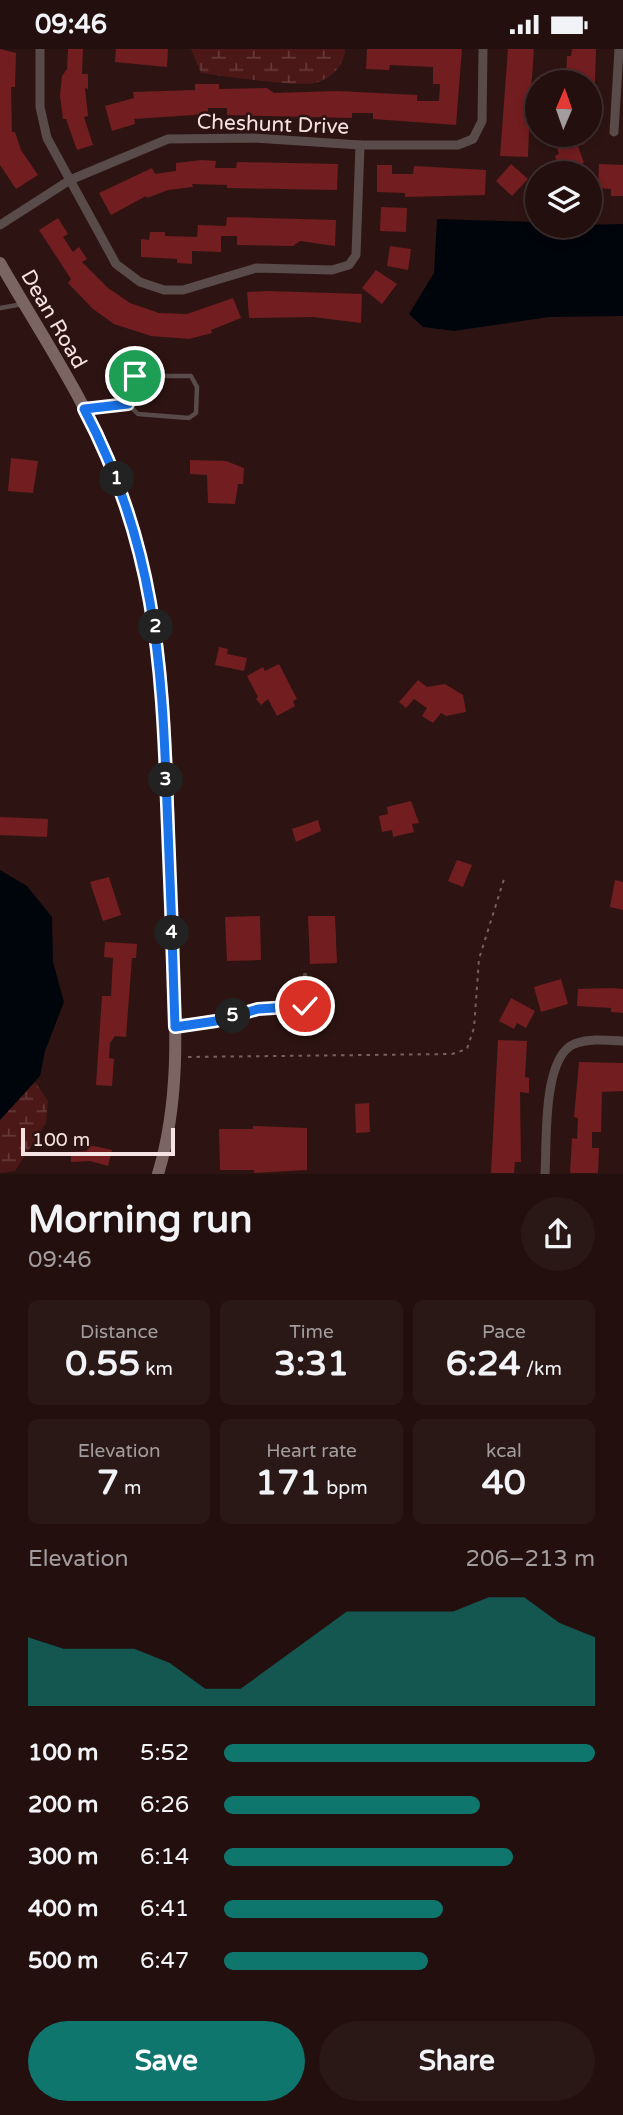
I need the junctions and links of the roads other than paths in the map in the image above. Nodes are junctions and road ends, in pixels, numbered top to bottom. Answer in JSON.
{"nodes":[{"id":1,"x":40,"y":49,"type":"edge"},
{"id":2,"x":483,"y":49,"type":"edge"},
{"id":3,"x":619,"y":49,"type":"edge"},
{"id":4,"x":614,"y":132,"type":"dead end"},
{"id":5,"x":360,"y":145,"type":"junction"},
{"id":6,"x":70,"y":180,"type":"junction"},
{"id":7,"x":0,"y":225,"type":"edge"},
{"id":8,"x":0,"y":263,"type":"edge"},
{"id":9,"x":24,"y":304,"type":"junction"},
{"id":10,"x":0,"y":308,"type":"edge"},
{"id":11,"x":128,"y":404,"type":"junction"},
{"id":12,"x":84,"y":409,"type":"junction"},
{"id":13,"x":305,"y":975,"type":"dead end"},
{"id":14,"x":175,"y":1027,"type":"junction"},
{"id":15,"x":623,"y":1041,"type":"edge"},
{"id":16,"x":158,"y":1174,"type":"edge"},
{"id":17,"x":545,"y":1174,"type":"edge"}],
"edges":[{"from":1,"to":6,"type":"street"},
{"from":2,"to":5,"type":"street","name":"Cheshunt Drive"},
{"from":3,"to":4,"type":"street"},
{"from":5,"to":6,"type":"street","name":"Cheshunt Drive"},
{"from":5,"to":6,"type":"street"},
{"from":6,"to":7,"type":"street","name":"Cheshunt Drive"},
{"from":8,"to":9,"type":"main road","name":"Dean Road"},
{"from":9,"to":10,"type":"lane"},
{"from":9,"to":12,"type":"main road","name":"Dean Road"},
{"from":11,"to":11,"type":"lane"},
{"from":11,"to":12,"type":"lane"},
{"from":12,"to":14,"type":"main road","name":"Dean Road"},
{"from":13,"to":14,"type":"lane"},
{"from":14,"to":16,"type":"main road","name":"Dean Road"},
{"from":15,"to":17,"type":"street"}]}
